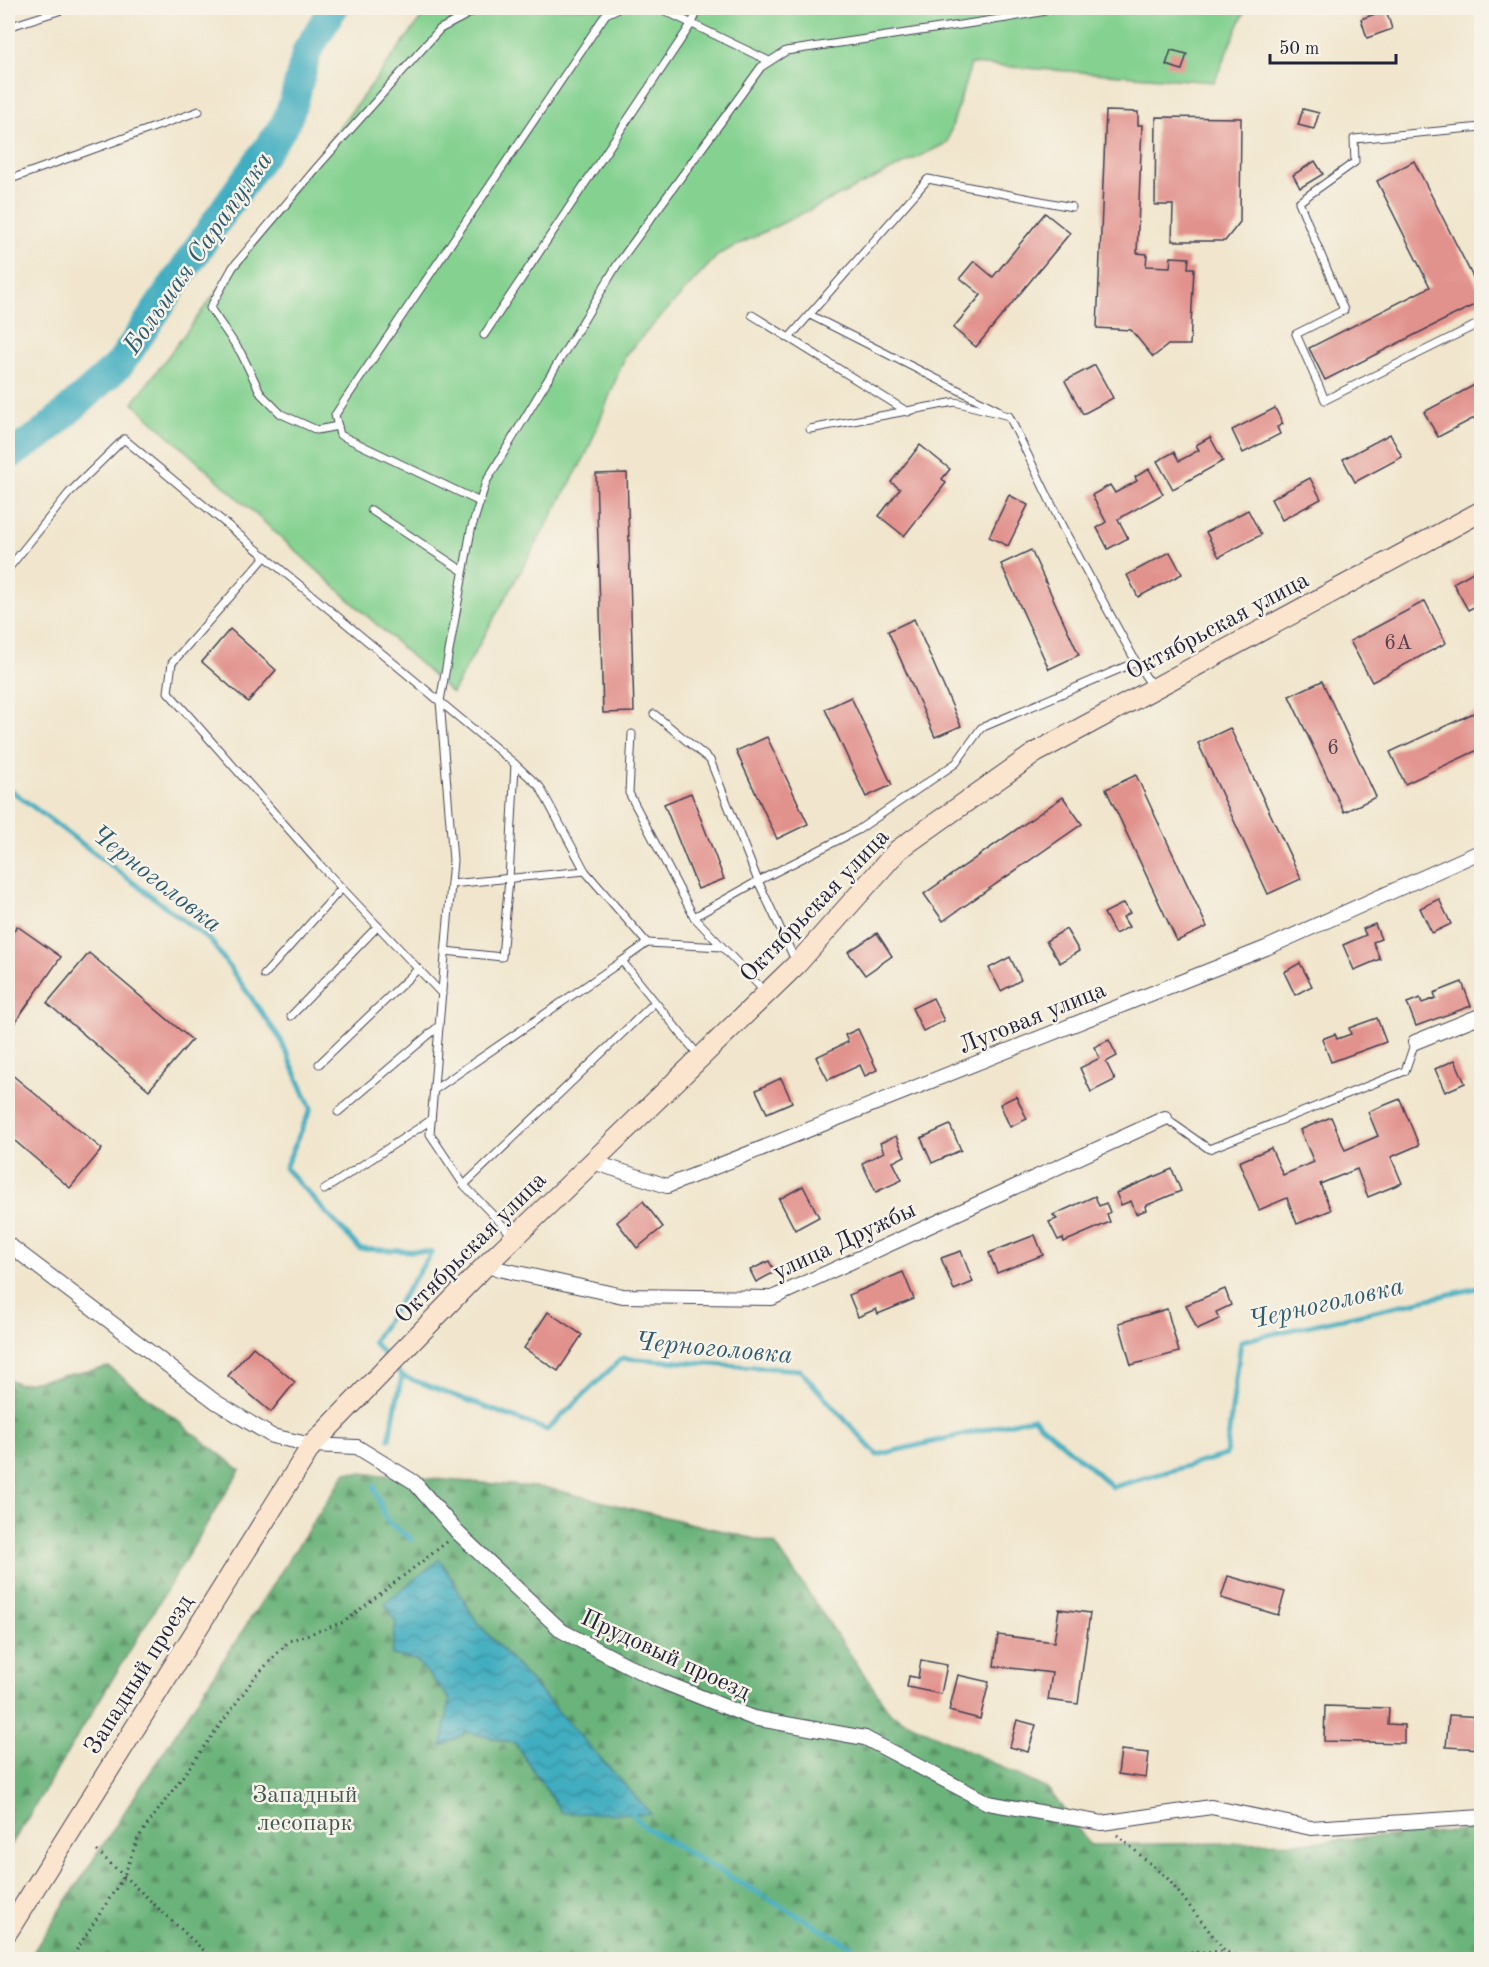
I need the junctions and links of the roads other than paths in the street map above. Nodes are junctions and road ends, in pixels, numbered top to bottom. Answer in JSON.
{"nodes":[{"id":1,"x":68,"y":8,"type":"edge"},
{"id":2,"x":480,"y":8,"type":"edge"},
{"id":3,"x":619,"y":8,"type":"edge"},
{"id":4,"x":659,"y":8,"type":"edge"},
{"id":5,"x":699,"y":8,"type":"edge"},
{"id":6,"x":1062,"y":8,"type":"edge"},
{"id":7,"x":692,"y":23,"type":"junction"},
{"id":8,"x":8,"y":27,"type":"edge"},
{"id":9,"x":769,"y":61,"type":"junction"},
{"id":10,"x":199,"y":111,"type":"dead end"},
{"id":11,"x":1482,"y":127,"type":"edge"},
{"id":12,"x":8,"y":180,"type":"edge"},
{"id":13,"x":1072,"y":207,"type":"dead end"},
{"id":14,"x":752,"y":315,"type":"dead end"},
{"id":15,"x":810,"y":315,"type":"junction"},
{"id":16,"x":1482,"y":322,"type":"edge"},
{"id":17,"x":484,"y":335,"type":"dead end"},
{"id":18,"x":789,"y":338,"type":"junction"},
{"id":19,"x":908,"y":412,"type":"junction"},
{"id":20,"x":1009,"y":416,"type":"junction"},
{"id":21,"x":338,"y":426,"type":"junction"},
{"id":22,"x":810,"y":429,"type":"dead end"},
{"id":23,"x":480,"y":502,"type":"junction"},
{"id":24,"x":371,"y":510,"type":"dead end"},
{"id":25,"x":1482,"y":511,"type":"edge"},
{"id":26,"x":266,"y":556,"type":"junction"},
{"id":27,"x":8,"y":569,"type":"edge"},
{"id":28,"x":464,"y":571,"type":"junction"},
{"id":29,"x":1136,"y":662,"type":"junction"},
{"id":30,"x":1154,"y":688,"type":"junction"},
{"id":31,"x":440,"y":701,"type":"junction"},
{"id":32,"x":654,"y":714,"type":"dead end"},
{"id":33,"x":632,"y":734,"type":"dead end"},
{"id":34,"x":515,"y":764,"type":"junction"},
{"id":35,"x":1482,"y":851,"type":"edge"},
{"id":36,"x":585,"y":871,"type":"junction"},
{"id":37,"x":509,"y":879,"type":"junction"},
{"id":38,"x":758,"y":881,"type":"junction"},
{"id":39,"x":451,"y":884,"type":"junction"},
{"id":40,"x":342,"y":888,"type":"junction"},
{"id":41,"x":694,"y":917,"type":"junction"},
{"id":42,"x":378,"y":926,"type":"junction"},
{"id":43,"x":647,"y":943,"type":"junction"},
{"id":44,"x":722,"y":947,"type":"junction"},
{"id":45,"x":445,"y":951,"type":"junction"},
{"id":46,"x":622,"y":961,"type":"junction"},
{"id":47,"x":797,"y":964,"type":"junction"},
{"id":48,"x":418,"y":969,"type":"junction"},
{"id":49,"x":264,"y":975,"type":"dead end"},
{"id":50,"x":442,"y":994,"type":"junction"},
{"id":51,"x":767,"y":994,"type":"junction"},
{"id":52,"x":655,"y":1002,"type":"junction"},
{"id":53,"x":291,"y":1016,"type":"dead end"},
{"id":54,"x":1482,"y":1016,"type":"edge"},
{"id":55,"x":439,"y":1026,"type":"junction"},
{"id":56,"x":1415,"y":1042,"type":"joint"},
{"id":57,"x":700,"y":1058,"type":"junction"},
{"id":58,"x":319,"y":1064,"type":"dead end"},
{"id":59,"x":434,"y":1090,"type":"junction"},
{"id":60,"x":338,"y":1113,"type":"dead end"},
{"id":61,"x":1165,"y":1118,"type":"joint"},
{"id":62,"x":431,"y":1120,"type":"junction"},
{"id":63,"x":593,"y":1162,"type":"junction"},
{"id":64,"x":464,"y":1185,"type":"junction"},
{"id":65,"x":324,"y":1190,"type":"dead end"},
{"id":66,"x":515,"y":1238,"type":"junction"},
{"id":67,"x":8,"y":1244,"type":"edge"},
{"id":68,"x":485,"y":1266,"type":"junction"},
{"id":69,"x":312,"y":1445,"type":"junction"},
{"id":70,"x":1482,"y":1817,"type":"edge"},
{"id":71,"x":8,"y":1931,"type":"edge"}],
"edges":[{"from":1,"to":8,"type":"lane"},
{"from":2,"to":21,"type":"lane"},
{"from":3,"to":21,"type":"lane"},
{"from":4,"to":7,"type":"lane"},
{"from":5,"to":7,"type":"lane"},
{"from":6,"to":9,"type":"lane"},
{"from":7,"to":9,"type":"lane"},
{"from":7,"to":17,"type":"lane"},
{"from":9,"to":23,"type":"lane"},
{"from":10,"to":12,"type":"lane"},
{"from":11,"to":16,"type":"lane"},
{"from":13,"to":15,"type":"lane"},
{"from":14,"to":18,"type":"lane"},
{"from":15,"to":18,"type":"lane"},
{"from":15,"to":20,"type":"lane"},
{"from":18,"to":19,"type":"lane"},
{"from":19,"to":20,"type":"lane"},
{"from":19,"to":22,"type":"lane"},
{"from":20,"to":29,"type":"lane"},
{"from":21,"to":23,"type":"lane"},
{"from":23,"to":28,"type":"lane"},
{"from":24,"to":28,"type":"lane"},
{"from":25,"to":30,"type":"street","name":"Октябрьская улица"},
{"from":26,"to":27,"type":"lane"},
{"from":26,"to":31,"type":"lane"},
{"from":26,"to":40,"type":"lane"},
{"from":28,"to":31,"type":"lane"},
{"from":29,"to":30,"type":"lane"},
{"from":29,"to":38,"type":"lane"},
{"from":30,"to":47,"type":"street","name":"Октябрьская улица"},
{"from":31,"to":34,"type":"lane"},
{"from":31,"to":39,"type":"lane"},
{"from":32,"to":38,"type":"lane"},
{"from":33,"to":41,"type":"lane"},
{"from":34,"to":36,"type":"lane"},
{"from":34,"to":37,"type":"lane"},
{"from":35,"to":63,"type":"street","name":"Луговая улица"},
{"from":36,"to":37,"type":"lane"},
{"from":36,"to":43,"type":"lane"},
{"from":37,"to":39,"type":"lane"},
{"from":37,"to":45,"type":"lane"},
{"from":38,"to":41,"type":"lane"},
{"from":38,"to":47,"type":"lane"},
{"from":39,"to":45,"type":"lane"},
{"from":40,"to":42,"type":"lane"},
{"from":40,"to":49,"type":"lane"},
{"from":41,"to":44,"type":"lane"},
{"from":42,"to":48,"type":"lane"},
{"from":42,"to":53,"type":"lane"},
{"from":43,"to":44,"type":"lane"},
{"from":43,"to":46,"type":"lane"},
{"from":44,"to":51,"type":"lane"},
{"from":45,"to":50,"type":"lane"},
{"from":46,"to":52,"type":"lane"},
{"from":46,"to":59,"type":"lane"},
{"from":47,"to":51,"type":"street","name":"Октябрьская улица"},
{"from":48,"to":50,"type":"lane"},
{"from":48,"to":58,"type":"lane"},
{"from":50,"to":55,"type":"lane"},
{"from":51,"to":57,"type":"street","name":"Октябрьская улица"},
{"from":52,"to":57,"type":"lane"},
{"from":52,"to":64,"type":"lane"},
{"from":54,"to":56,"type":"street"},
{"from":55,"to":59,"type":"lane"},
{"from":55,"to":60,"type":"lane"},
{"from":56,"to":61,"type":"lane"},
{"from":57,"to":63,"type":"street","name":"Октябрьская улица"},
{"from":59,"to":62,"type":"lane"},
{"from":61,"to":68,"type":"street","name":"улица Дружбы"},
{"from":62,"to":64,"type":"lane"},
{"from":62,"to":65,"type":"lane"},
{"from":63,"to":66,"type":"street","name":"Октябрьская улица"},
{"from":64,"to":66,"type":"lane"},
{"from":66,"to":68,"type":"street","name":"Октябрьская улица"},
{"from":67,"to":69,"type":"street","name":"Прудовый проезд"},
{"from":68,"to":69,"type":"street","name":"Октябрьская улица"},
{"from":69,"to":70,"type":"street","name":"Прудовый проезд"},
{"from":69,"to":71,"type":"street","name":"Западный проезд"}]}
